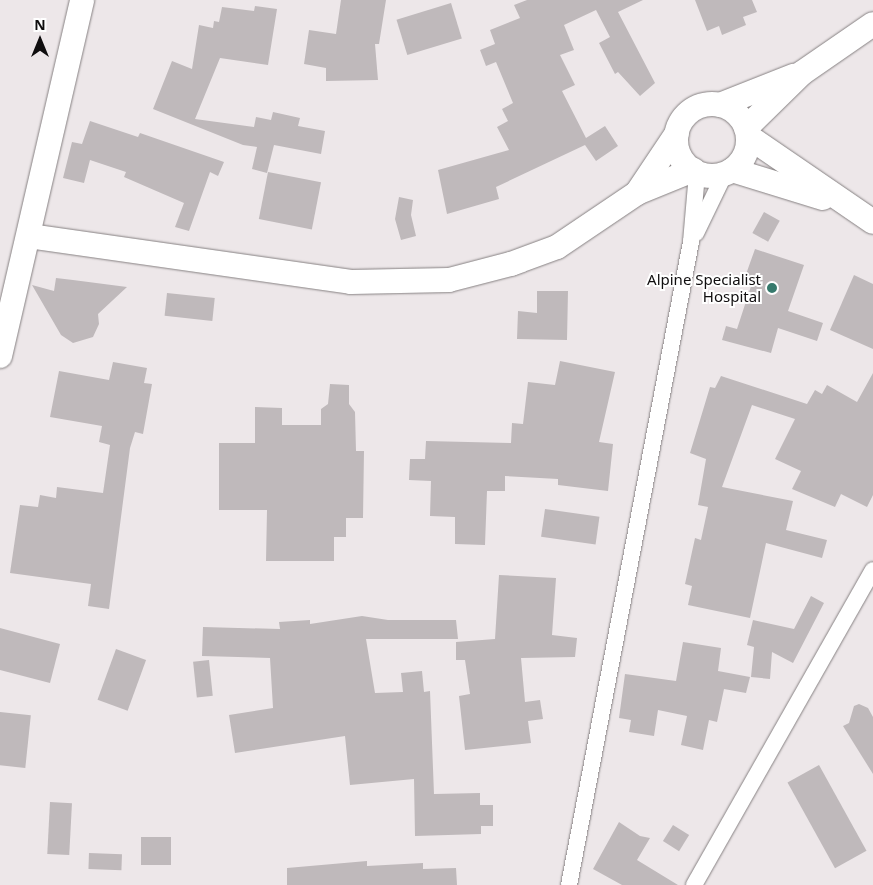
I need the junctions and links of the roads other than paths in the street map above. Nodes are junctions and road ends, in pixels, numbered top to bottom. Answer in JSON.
{"nodes":[{"id":1,"x":82,"y":0,"type":"edge"},
{"id":2,"x":873,"y":24,"type":"edge"},
{"id":3,"x":802,"y":73,"type":"junction"},
{"id":4,"x":720,"y":105,"type":"junction"},
{"id":5,"x":748,"y":132,"type":"junction"},
{"id":6,"x":677,"y":133,"type":"junction"},
{"id":7,"x":695,"y":171,"type":"junction"},
{"id":8,"x":729,"y":172,"type":"junction"},
{"id":9,"x":637,"y":193,"type":"junction"},
{"id":10,"x":844,"y":204,"type":"junction"},
{"id":11,"x":873,"y":222,"type":"edge"},
{"id":12,"x":29,"y":236,"type":"junction"},
{"id":13,"x":691,"y":242,"type":"junction"},
{"id":14,"x":0,"y":356,"type":"edge"},
{"id":15,"x":873,"y":570,"type":"edge"},
{"id":16,"x":570,"y":885,"type":"edge"},
{"id":17,"x":694,"y":885,"type":"edge"}],
"edges":[{"from":1,"to":12,"type":"street"},
{"from":2,"to":3,"type":"street"},
{"from":3,"to":4,"type":"street"},
{"from":3,"to":5,"type":"street"},
{"from":4,"to":5,"type":"street"},
{"from":4,"to":6,"type":"street"},
{"from":5,"to":8,"type":"street"},
{"from":5,"to":10,"type":"street"},
{"from":6,"to":7,"type":"street"},
{"from":6,"to":9,"type":"street"},
{"from":7,"to":8,"type":"street"},
{"from":7,"to":9,"type":"street"},
{"from":7,"to":13,"type":"street"},
{"from":8,"to":10,"type":"street"},
{"from":8,"to":13,"type":"street"},
{"from":9,"to":12,"type":"street"},
{"from":10,"to":11,"type":"street"},
{"from":12,"to":14,"type":"street"},
{"from":13,"to":16,"type":"street"},
{"from":15,"to":17,"type":"street"}]}
